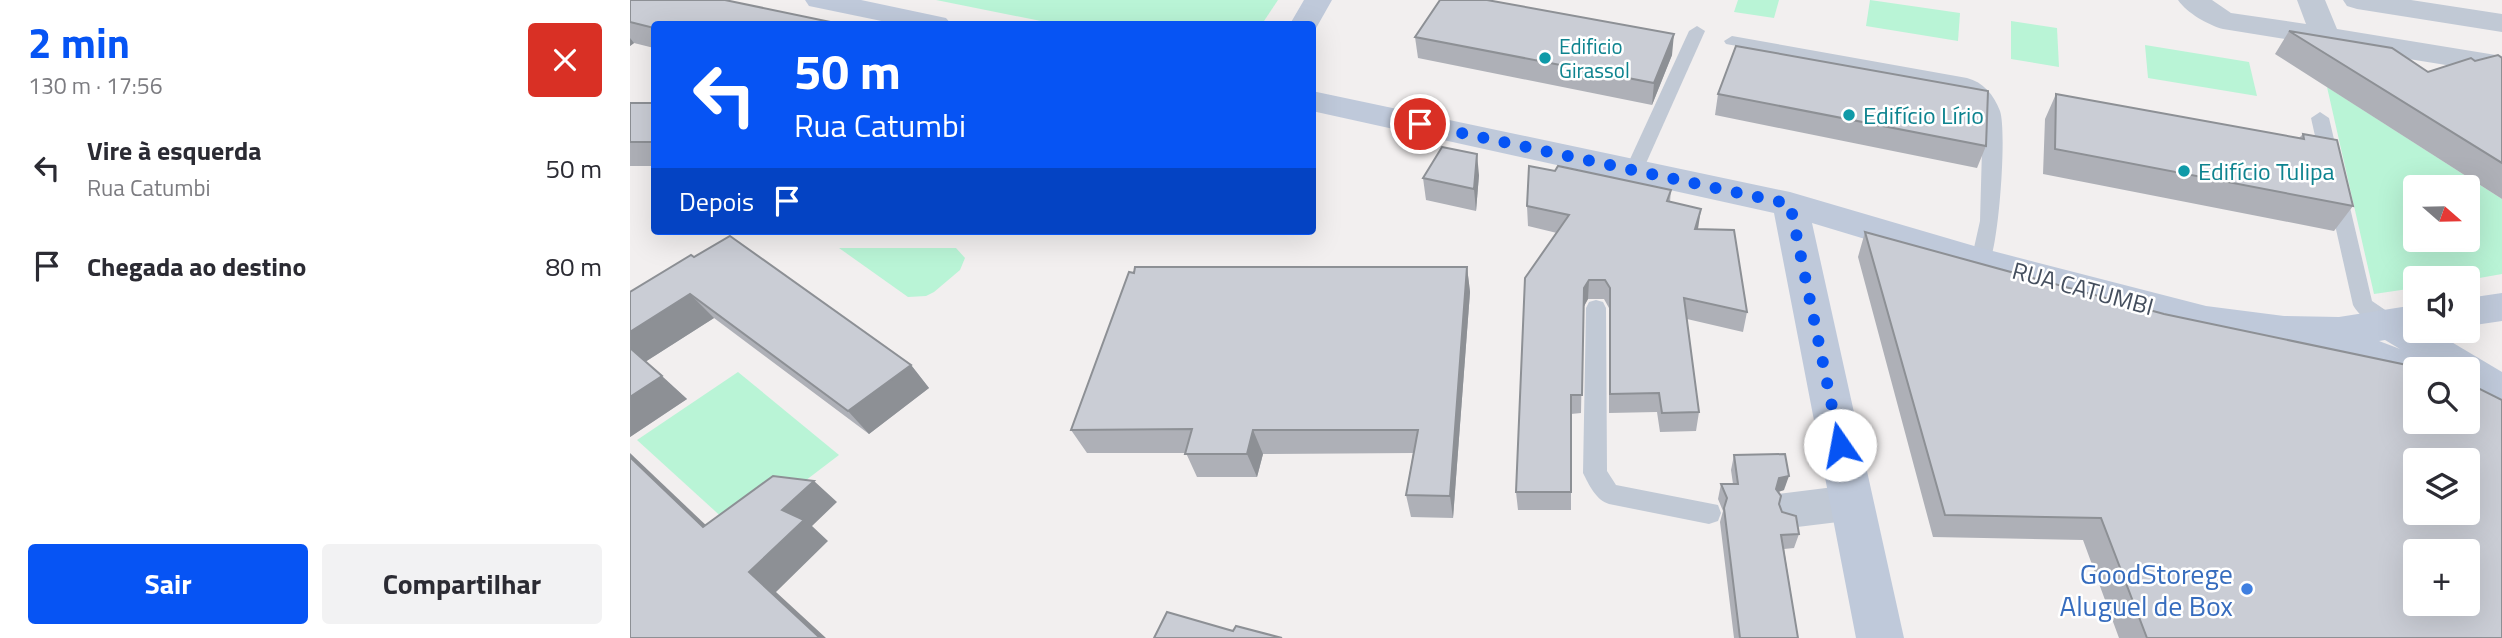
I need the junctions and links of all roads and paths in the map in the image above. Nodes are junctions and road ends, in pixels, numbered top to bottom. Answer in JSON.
{"nodes":[{"id":1,"x":819,"y":0,"type":"edge"},
{"id":2,"x":1318,"y":0,"type":"edge"},
{"id":3,"x":2192,"y":0,"type":"edge"},
{"id":4,"x":2311,"y":0,"type":"edge"},
{"id":5,"x":2357,"y":0,"type":"edge"},
{"id":6,"x":2386,"y":5,"type":"junction"},
{"id":7,"x":921,"y":21,"type":"edge"},
{"id":8,"x":1307,"y":21,"type":"edge"},
{"id":9,"x":2502,"y":23,"type":"edge"},
{"id":10,"x":1697,"y":32,"type":"dead end"},
{"id":11,"x":2325,"y":36,"type":"junction"},
{"id":12,"x":1732,"y":41,"type":"dead end"},
{"id":13,"x":2405,"y":49,"type":"junction"},
{"id":14,"x":2502,"y":65,"type":"edge"},
{"id":15,"x":1316,"y":102,"type":"edge"},
{"id":16,"x":2320,"y":118,"type":"dead end"},
{"id":17,"x":1634,"y":170,"type":"junction"},
{"id":18,"x":1790,"y":204,"type":"junction"},
{"id":19,"x":1850,"y":220,"type":"junction"},
{"id":20,"x":1980,"y":261,"type":"junction"},
{"id":21,"x":1803,"y":268,"type":"junction"},
{"id":22,"x":2502,"y":307,"type":"edge"},
{"id":23,"x":1596,"y":308,"type":"dead end"},
{"id":24,"x":2480,"y":310,"type":"edge"},
{"id":25,"x":2403,"y":322,"type":"edge"},
{"id":26,"x":2320,"y":331,"type":"junction"},
{"id":27,"x":2431,"y":343,"type":"edge"},
{"id":28,"x":2449,"y":357,"type":"edge"},
{"id":29,"x":2403,"y":368,"type":"edge"},
{"id":30,"x":2480,"y":378,"type":"edge"},
{"id":31,"x":2502,"y":391,"type":"edge"},
{"id":32,"x":2480,"y":400,"type":"edge"},
{"id":33,"x":2502,"y":408,"type":"edge"},
{"id":34,"x":1852,"y":503,"type":"junction"},
{"id":35,"x":1788,"y":509,"type":"dead end"},
{"id":36,"x":1705,"y":511,"type":"dead end"},
{"id":37,"x":1880,"y":638,"type":"edge"}],
"edges":[{"from":1,"to":7,"type":"main road"},
{"from":2,"to":8,"type":"main road"},
{"from":3,"to":11,"type":"street"},
{"from":4,"to":11,"type":"street"},
{"from":5,"to":6,"type":"street"},
{"from":6,"to":9,"type":"street"},
{"from":6,"to":13,"type":"street"},
{"from":10,"to":17,"type":"lane"},
{"from":11,"to":13,"type":"street"},
{"from":12,"to":20,"type":"lane"},
{"from":13,"to":14,"type":"street"},
{"from":15,"to":17,"type":"main road","name":"RUA CATUMBI"},
{"from":16,"to":25,"type":"lane"},
{"from":17,"to":18,"type":"main road","name":"RUA CATUMBI"},
{"from":18,"to":19,"type":"main road","name":"RUA CATUMBI"},
{"from":18,"to":21,"type":"main road"},
{"from":19,"to":20,"type":"main road","name":"RUA CATUMBI"},
{"from":19,"to":21,"type":"main road"},
{"from":20,"to":26,"type":"main road","name":"RUA CATUMBI"},
{"from":21,"to":34,"type":"main road"},
{"from":22,"to":24,"type":"main road"},
{"from":23,"to":36,"type":"lane"},
{"from":25,"to":26,"type":"main road","name":"RUA CATUMBI"},
{"from":26,"to":29,"type":"main road","name":"RUA CATUMBI"},
{"from":27,"to":28,"type":"main road"},
{"from":30,"to":31,"type":"main road"},
{"from":32,"to":33,"type":"main road"},
{"from":34,"to":35,"type":"lane"},
{"from":34,"to":37,"type":"main road"}]}
